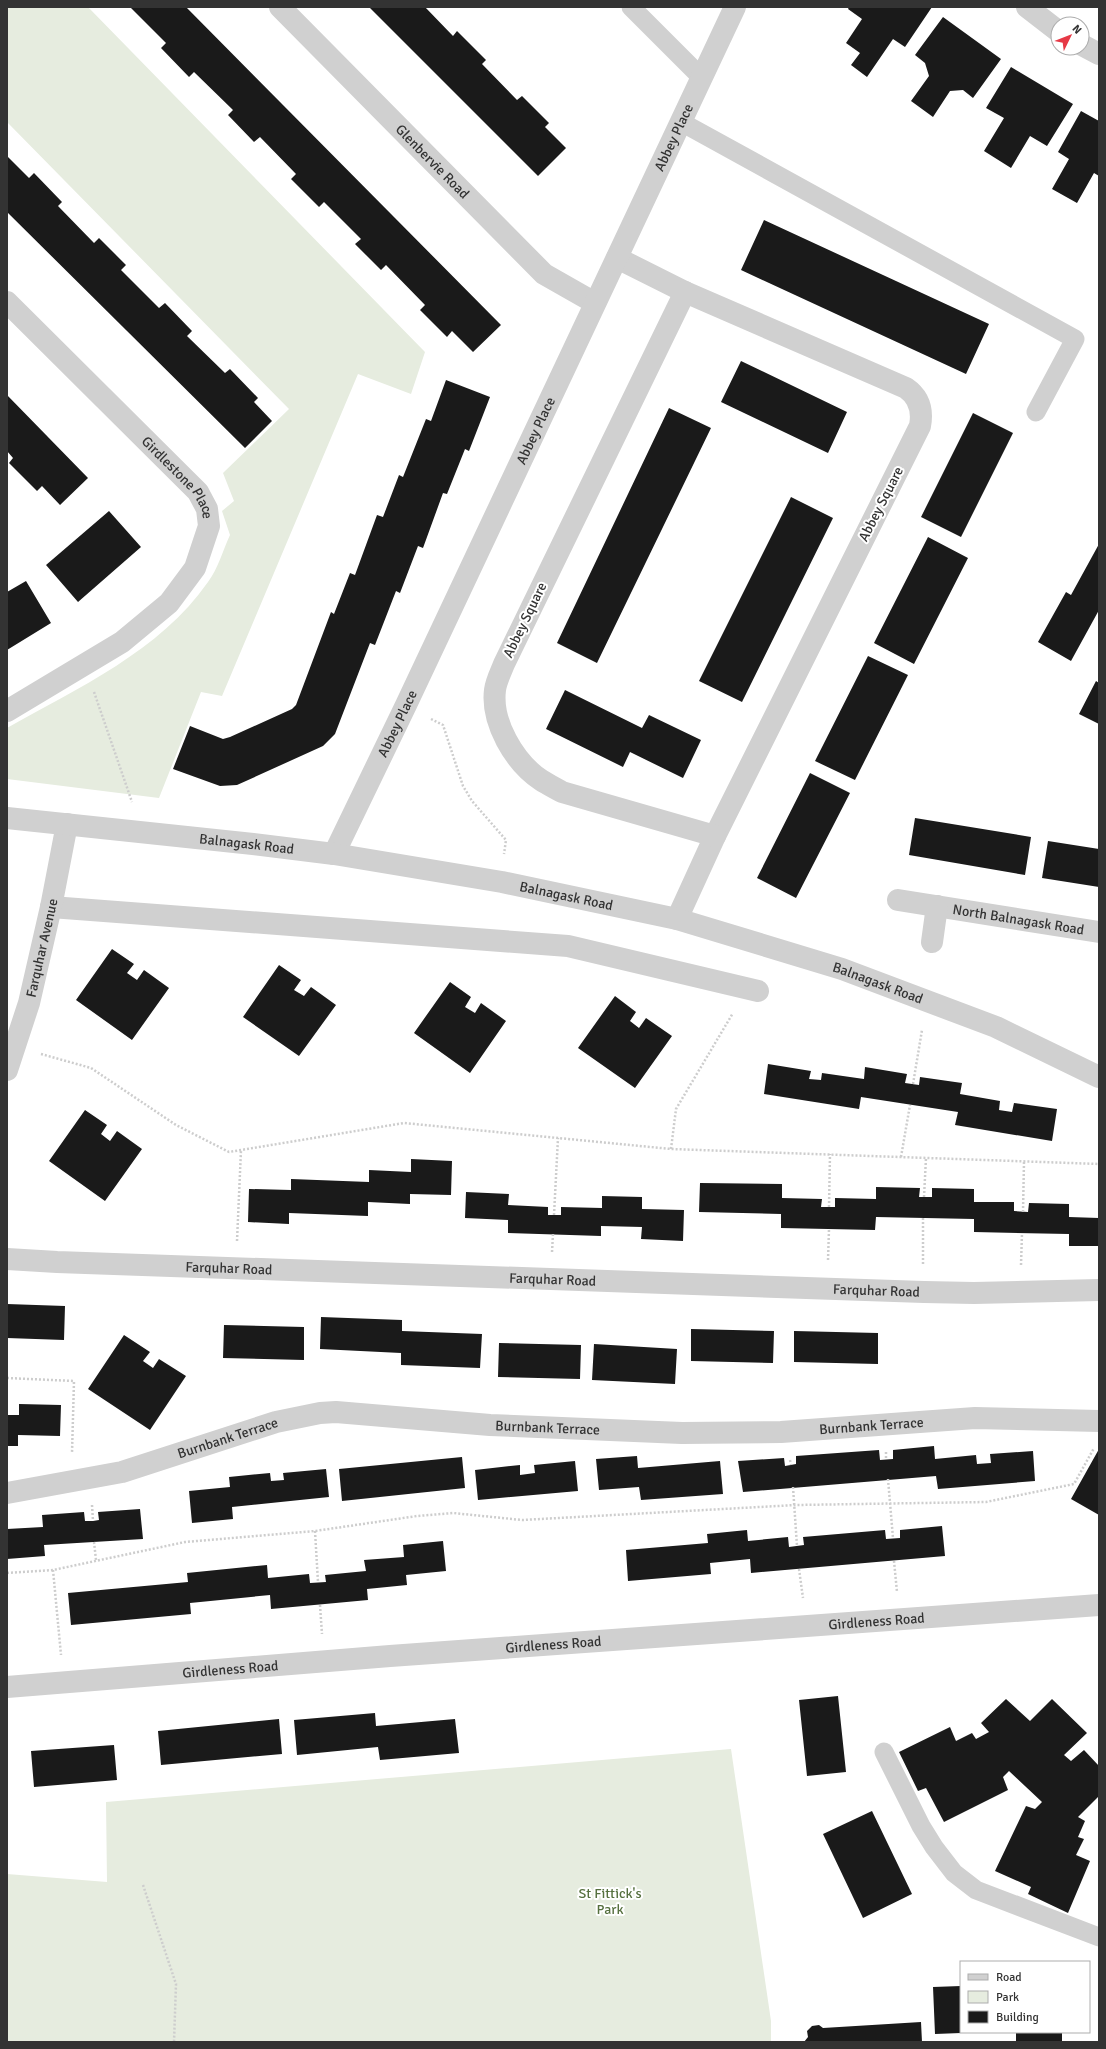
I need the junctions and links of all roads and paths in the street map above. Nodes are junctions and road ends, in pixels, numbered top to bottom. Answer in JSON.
{"nodes":[{"id":1,"x":280,"y":7,"type":"edge"},
{"id":2,"x":631,"y":7,"type":"edge"},
{"id":3,"x":735,"y":7,"type":"edge"},
{"id":4,"x":1027,"y":7,"type":"edge"},
{"id":5,"x":1050,"y":25,"type":"edge"},
{"id":6,"x":1090,"y":49,"type":"edge"},
{"id":7,"x":1099,"y":54,"type":"edge"},
{"id":8,"x":701,"y":77,"type":"junction"},
{"id":9,"x":681,"y":122,"type":"junction"},
{"id":10,"x":617,"y":258,"type":"junction"},
{"id":11,"x":685,"y":292,"type":"junction"},
{"id":12,"x":7,"y":302,"type":"edge"},
{"id":13,"x":595,"y":303,"type":"junction"},
{"id":14,"x":1036,"y":412,"type":"dead end"},
{"id":15,"x":84,"y":665,"type":"junction"},
{"id":16,"x":406,"y":705,"type":"junction"},
{"id":17,"x":7,"y":711,"type":"edge"},
{"id":18,"x":7,"y":818,"type":"edge"},
{"id":19,"x":67,"y":824,"type":"junction"},
{"id":20,"x":139,"y":831,"type":"junction"},
{"id":21,"x":715,"y":836,"type":"junction"},
{"id":22,"x":334,"y":854,"type":"junction"},
{"id":23,"x":502,"y":882,"type":"junction"},
{"id":24,"x":898,"y":900,"type":"dead end"},
{"id":25,"x":937,"y":906,"type":"junction"},
{"id":26,"x":51,"y":907,"type":"junction"},
{"id":27,"x":677,"y":919,"type":"junction"},
{"id":28,"x":1099,"y":932,"type":"edge"},
{"id":29,"x":932,"y":942,"type":"dead end"},
{"id":30,"x":758,"y":991,"type":"joint"},
{"id":31,"x":15,"y":1046,"type":"junction"},
{"id":32,"x":7,"y":1070,"type":"edge"},
{"id":33,"x":1099,"y":1076,"type":"edge"},
{"id":34,"x":910,"y":1105,"type":"dead end"},
{"id":35,"x":558,"y":1138,"type":"junction"},
{"id":36,"x":671,"y":1149,"type":"junction"},
{"id":37,"x":242,"y":1150,"type":"junction"},
{"id":38,"x":830,"y":1154,"type":"junction"},
{"id":39,"x":901,"y":1157,"type":"junction"},
{"id":40,"x":926,"y":1158,"type":"junction"},
{"id":41,"x":1024,"y":1162,"type":"junction"},
{"id":42,"x":1099,"y":1164,"type":"edge"},
{"id":43,"x":924,"y":1197,"type":"dead end"},
{"id":44,"x":829,"y":1207,"type":"dead end"},
{"id":45,"x":1023,"y":1212,"type":"dead end"},
{"id":46,"x":554,"y":1215,"type":"dead end"},
{"id":47,"x":923,"y":1218,"type":"dead end"},
{"id":48,"x":7,"y":1259,"type":"edge"},
{"id":49,"x":236,"y":1268,"type":"junction"},
{"id":50,"x":1099,"y":1290,"type":"edge"},
{"id":51,"x":924,"y":1292,"type":"junction"},
{"id":52,"x":7,"y":1378,"type":"edge"},
{"id":53,"x":1099,"y":1421,"type":"edge"},
{"id":54,"x":1095,"y":1447,"type":"dead end"},
{"id":55,"x":888,"y":1479,"type":"dead end"},
{"id":56,"x":71,"y":1483,"type":"junction"},
{"id":57,"x":793,"y":1487,"type":"dead end"},
{"id":58,"x":7,"y":1493,"type":"edge"},
{"id":59,"x":890,"y":1504,"type":"junction"},
{"id":60,"x":796,"y":1505,"type":"junction"},
{"id":61,"x":315,"y":1530,"type":"junction"},
{"id":62,"x":893,"y":1538,"type":"dead end"},
{"id":63,"x":94,"y":1542,"type":"dead end"},
{"id":64,"x":797,"y":1546,"type":"dead end"},
{"id":65,"x":96,"y":1560,"type":"junction"},
{"id":66,"x":53,"y":1570,"type":"junction"},
{"id":67,"x":7,"y":1574,"type":"edge"},
{"id":68,"x":318,"y":1582,"type":"dead end"},
{"id":69,"x":1099,"y":1605,"type":"edge"},
{"id":70,"x":63,"y":1683,"type":"junction"},
{"id":71,"x":7,"y":1687,"type":"edge"},
{"id":72,"x":884,"y":1752,"type":"dead end"},
{"id":73,"x":143,"y":1885,"type":"dead end"},
{"id":74,"x":1099,"y":1937,"type":"edge"},
{"id":75,"x":174,"y":2042,"type":"edge"}],
"edges":[{"from":1,"to":13,"type":"street","name":"Glenbervie Road"},
{"from":2,"to":8,"type":"lane"},
{"from":3,"to":8,"type":"street","name":"Abbey Place"},
{"from":4,"to":5,"type":"street"},
{"from":6,"to":7,"type":"street"},
{"from":8,"to":9,"type":"street","name":"Abbey Place"},
{"from":9,"to":10,"type":"street","name":"Abbey Place"},
{"from":9,"to":14,"type":"lane"},
{"from":10,"to":11,"type":"street","name":"Abbey Square"},
{"from":10,"to":13,"type":"street","name":"Abbey Place"},
{"from":11,"to":21,"type":"street","name":"Abbey Square"},
{"from":11,"to":21,"type":"street","name":"Abbey Square"},
{"from":12,"to":15,"type":"street","name":"Girdlestone Place"},
{"from":13,"to":16,"type":"street","name":"Abbey Place"},
{"from":15,"to":17,"type":"street","name":"Girdlestone Place"},
{"from":15,"to":20,"type":"path"},
{"from":16,"to":22,"type":"street","name":"Abbey Place"},
{"from":16,"to":23,"type":"path"},
{"from":18,"to":19,"type":"street","name":"Balnagask Road"},
{"from":19,"to":20,"type":"street","name":"Balnagask Road"},
{"from":19,"to":26,"type":"street","name":"Farquhar Avenue"},
{"from":20,"to":22,"type":"street","name":"Balnagask Road"},
{"from":21,"to":27,"type":"street","name":"Abbey Square"},
{"from":22,"to":23,"type":"street","name":"Balnagask Road"},
{"from":23,"to":27,"type":"street","name":"Balnagask Road"},
{"from":24,"to":25,"type":"street","name":"North Balnagask Road"},
{"from":25,"to":28,"type":"street","name":"North Balnagask Road"},
{"from":25,"to":29,"type":"street","name":"North Balnagask Road"},
{"from":26,"to":30,"type":"street"},
{"from":26,"to":31,"type":"street","name":"Farquhar Avenue"},
{"from":27,"to":33,"type":"street","name":"Balnagask Road"},
{"from":30,"to":36,"type":"path"},
{"from":31,"to":32,"type":"street","name":"Farquhar Avenue"},
{"from":31,"to":37,"type":"path"},
{"from":34,"to":39,"type":"path"},
{"from":35,"to":36,"type":"path"},
{"from":35,"to":37,"type":"path"},
{"from":35,"to":46,"type":"path"},
{"from":36,"to":38,"type":"path"},
{"from":37,"to":49,"type":"path"},
{"from":38,"to":39,"type":"path"},
{"from":38,"to":44,"type":"path"},
{"from":39,"to":40,"type":"path"},
{"from":40,"to":41,"type":"path"},
{"from":40,"to":43,"type":"path"},
{"from":41,"to":42,"type":"path"},
{"from":41,"to":45,"type":"path"},
{"from":47,"to":51,"type":"path"},
{"from":48,"to":49,"type":"street","name":"Farquhar Road"},
{"from":49,"to":51,"type":"street","name":"Farquhar Road"},
{"from":50,"to":51,"type":"street","name":"Farquhar Road"},
{"from":52,"to":56,"type":"path"},
{"from":53,"to":56,"type":"street","name":"Burnbank Terrace"},
{"from":54,"to":59,"type":"path"},
{"from":55,"to":59,"type":"path"},
{"from":56,"to":58,"type":"street","name":"Burnbank Terrace"},
{"from":57,"to":60,"type":"path"},
{"from":59,"to":60,"type":"path"},
{"from":59,"to":62,"type":"path"},
{"from":60,"to":61,"type":"path"},
{"from":60,"to":64,"type":"path"},
{"from":61,"to":65,"type":"path"},
{"from":61,"to":68,"type":"path"},
{"from":63,"to":65,"type":"path"},
{"from":65,"to":66,"type":"path"},
{"from":66,"to":67,"type":"path"},
{"from":66,"to":70,"type":"path"},
{"from":69,"to":70,"type":"street","name":"Girdleness Road"},
{"from":70,"to":71,"type":"street","name":"Girdleness Road"},
{"from":72,"to":74,"type":"lane"},
{"from":73,"to":75,"type":"path"}]}
